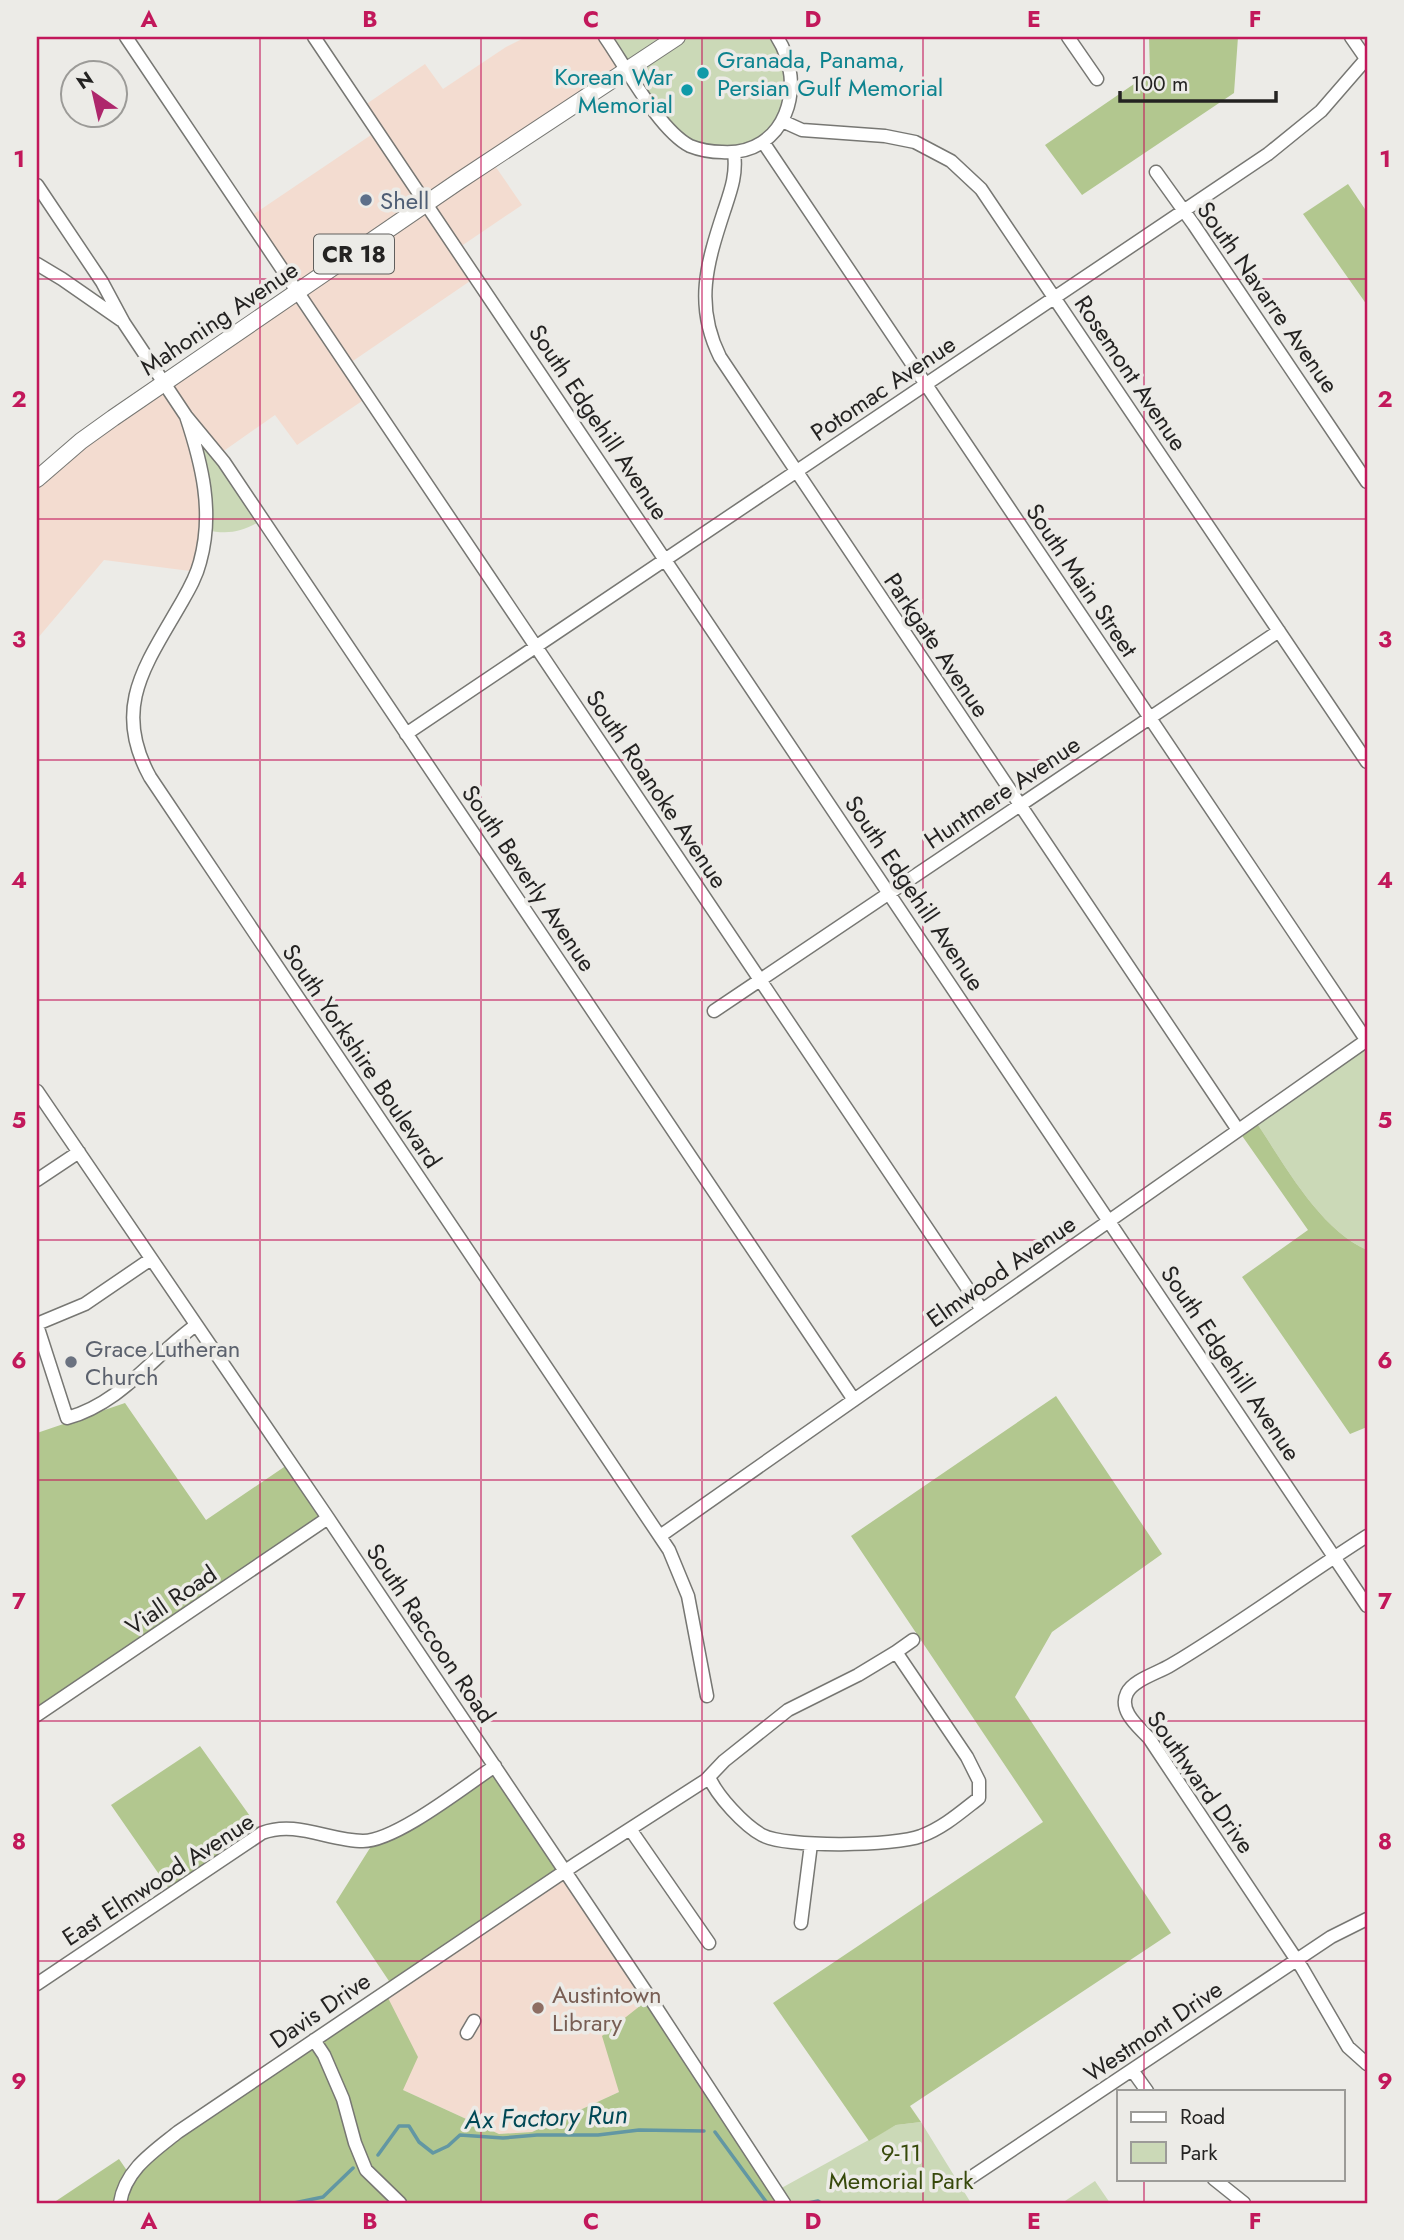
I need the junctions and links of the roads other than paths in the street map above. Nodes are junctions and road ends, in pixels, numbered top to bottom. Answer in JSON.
{"nodes":[{"id":1,"x":126,"y":37,"type":"edge"},
{"id":2,"x":314,"y":37,"type":"edge"},
{"id":3,"x":605,"y":37,"type":"edge"},
{"id":4,"x":677,"y":37,"type":"edge"},
{"id":5,"x":777,"y":37,"type":"edge"},
{"id":6,"x":1068,"y":37,"type":"edge"},
{"id":7,"x":1351,"y":37,"type":"edge"},
{"id":8,"x":1367,"y":59,"type":"edge"},
{"id":9,"x":627,"y":69,"type":"junction"},
{"id":10,"x":1097,"y":79,"type":"dead end"},
{"id":11,"x":782,"y":121,"type":"junction"},
{"id":12,"x":763,"y":142,"type":"junction"},
{"id":13,"x":734,"y":153,"type":"junction"},
{"id":14,"x":1156,"y":172,"type":"dead end"},
{"id":15,"x":37,"y":185,"type":"edge"},
{"id":16,"x":427,"y":204,"type":"junction"},
{"id":17,"x":1183,"y":211,"type":"junction"},
{"id":18,"x":37,"y":264,"type":"edge"},
{"id":19,"x":297,"y":292,"type":"junction"},
{"id":20,"x":1055,"y":297,"type":"junction"},
{"id":21,"x":124,"y":323,"type":"junction"},
{"id":22,"x":164,"y":383,"type":"junction"},
{"id":23,"x":925,"y":384,"type":"junction"},
{"id":24,"x":186,"y":416,"type":"junction"},
{"id":25,"x":795,"y":472,"type":"junction"},
{"id":26,"x":37,"y":479,"type":"edge"},
{"id":27,"x":1367,"y":482,"type":"edge"},
{"id":28,"x":665,"y":559,"type":"junction"},
{"id":29,"x":1279,"y":631,"type":"junction"},
{"id":30,"x":536,"y":646,"type":"junction"},
{"id":31,"x":1149,"y":718,"type":"junction"},
{"id":32,"x":406,"y":734,"type":"junction"},
{"id":33,"x":1367,"y":762,"type":"edge"},
{"id":34,"x":1020,"y":805,"type":"junction"},
{"id":35,"x":890,"y":893,"type":"junction"},
{"id":36,"x":761,"y":981,"type":"junction"},
{"id":37,"x":714,"y":1011,"type":"dead end"},
{"id":38,"x":1367,"y":1040,"type":"edge"},
{"id":39,"x":37,"y":1091,"type":"edge"},
{"id":40,"x":1238,"y":1130,"type":"junction"},
{"id":41,"x":79,"y":1152,"type":"junction"},
{"id":42,"x":37,"y":1180,"type":"edge"},
{"id":43,"x":1110,"y":1220,"type":"junction"},
{"id":44,"x":151,"y":1259,"type":"junction"},
{"id":45,"x":982,"y":1310,"type":"junction"},
{"id":46,"x":37,"y":1325,"type":"edge"},
{"id":47,"x":195,"y":1325,"type":"junction"},
{"id":48,"x":854,"y":1400,"type":"junction"},
{"id":49,"x":328,"y":1518,"type":"junction"},
{"id":50,"x":660,"y":1536,"type":"junction"},
{"id":51,"x":1367,"y":1536,"type":"edge"},
{"id":52,"x":1335,"y":1556,"type":"junction"},
{"id":53,"x":1367,"y":1606,"type":"edge"},
{"id":54,"x":913,"y":1640,"type":"dead end"},
{"id":55,"x":896,"y":1652,"type":"junction"},
{"id":56,"x":708,"y":1696,"type":"dead end"},
{"id":57,"x":37,"y":1715,"type":"edge"},
{"id":58,"x":495,"y":1766,"type":"junction"},
{"id":59,"x":709,"y":1777,"type":"junction"},
{"id":60,"x":629,"y":1829,"type":"junction"},
{"id":61,"x":811,"y":1844,"type":"junction"},
{"id":62,"x":565,"y":1872,"type":"junction"},
{"id":63,"x":1367,"y":1919,"type":"edge"},
{"id":64,"x":801,"y":1923,"type":"dead end"},
{"id":65,"x":709,"y":1943,"type":"dead end"},
{"id":66,"x":1297,"y":1961,"type":"junction"},
{"id":67,"x":37,"y":1984,"type":"edge"},
{"id":68,"x":314,"y":2040,"type":"junction"},
{"id":69,"x":1367,"y":2064,"type":"edge"},
{"id":70,"x":1132,"y":2070,"type":"junction"},
{"id":71,"x":1146,"y":2090,"type":"edge"},
{"id":72,"x":1215,"y":2180,"type":"edge"},
{"id":73,"x":964,"y":2182,"type":"dead end"},
{"id":74,"x":120,"y":2203,"type":"edge"},
{"id":75,"x":400,"y":2203,"type":"edge"},
{"id":76,"x":784,"y":2203,"type":"edge"},
{"id":77,"x":1244,"y":2203,"type":"edge"}],
"edges":[{"from":1,"to":19,"type":"street","name":"South Roanoke Avenue"},
{"from":2,"to":16,"type":"street","name":"South Edgehill Avenue"},
{"from":3,"to":9,"type":"street"},
{"from":4,"to":9,"type":"main road","name":"Mahoning Avenue","number":"CR 18"},
{"from":5,"to":11,"type":"street"},
{"from":6,"to":10,"type":"street"},
{"from":7,"to":8,"type":"street"},
{"from":8,"to":17,"type":"street","name":"Potomac Avenue"},
{"from":9,"to":13,"type":"street"},
{"from":9,"to":16,"type":"main road","name":"Mahoning Avenue","number":"CR 18"},
{"from":11,"to":12,"type":"street"},
{"from":11,"to":20,"type":"street","name":"Rosemont Avenue"},
{"from":12,"to":13,"type":"street"},
{"from":12,"to":23,"type":"street","name":"South Main Street"},
{"from":13,"to":25,"type":"street","name":"Parkgate Avenue"},
{"from":14,"to":17,"type":"street","name":"South Navarre Avenue"},
{"from":15,"to":21,"type":"street","name":"South Beverly Avenue"},
{"from":16,"to":19,"type":"main road","name":"Mahoning Avenue","number":"CR 18"},
{"from":16,"to":28,"type":"street","name":"South Edgehill Avenue"},
{"from":17,"to":20,"type":"street","name":"Potomac Avenue"},
{"from":17,"to":27,"type":"street","name":"South Navarre Avenue"},
{"from":18,"to":21,"type":"street"},
{"from":19,"to":22,"type":"main road","name":"Mahoning Avenue","number":"CR 18"},
{"from":19,"to":30,"type":"street","name":"South Roanoke Avenue"},
{"from":20,"to":23,"type":"street","name":"Potomac Avenue"},
{"from":20,"to":29,"type":"street","name":"Rosemont Avenue"},
{"from":21,"to":22,"type":"street","name":"South Beverly Avenue"},
{"from":22,"to":24,"type":"street","name":"South Beverly Avenue"},
{"from":22,"to":26,"type":"main road","name":"Mahoning Avenue","number":"CR 18"},
{"from":23,"to":25,"type":"street","name":"Potomac Avenue"},
{"from":23,"to":31,"type":"street","name":"South Main Street"},
{"from":24,"to":32,"type":"street","name":"South Beverly Avenue"},
{"from":24,"to":50,"type":"street","name":"South Yorkshire Boulevard"},
{"from":25,"to":28,"type":"street","name":"Potomac Avenue"},
{"from":25,"to":34,"type":"street","name":"Parkgate Avenue"},
{"from":28,"to":30,"type":"street","name":"Potomac Avenue"},
{"from":28,"to":35,"type":"street","name":"South Edgehill Avenue"},
{"from":29,"to":31,"type":"street","name":"Huntmere Avenue"},
{"from":29,"to":33,"type":"street","name":"Rosemont Avenue"},
{"from":30,"to":32,"type":"street","name":"Potomac Avenue"},
{"from":30,"to":36,"type":"street","name":"South Roanoke Avenue"},
{"from":31,"to":34,"type":"street","name":"Huntmere Avenue"},
{"from":31,"to":38,"type":"street","name":"South Main Street"},
{"from":32,"to":48,"type":"street","name":"South Beverly Avenue"},
{"from":34,"to":35,"type":"street","name":"Huntmere Avenue"},
{"from":34,"to":40,"type":"street","name":"Parkgate Avenue"},
{"from":35,"to":36,"type":"street","name":"Huntmere Avenue"},
{"from":35,"to":43,"type":"street","name":"South Edgehill Avenue"},
{"from":36,"to":37,"type":"street","name":"Huntmere Avenue"},
{"from":36,"to":45,"type":"street","name":"South Roanoke Avenue"},
{"from":38,"to":40,"type":"street","name":"Elmwood Avenue"},
{"from":39,"to":41,"type":"street","name":"South Raccoon Road"},
{"from":40,"to":43,"type":"street","name":"Elmwood Avenue"},
{"from":41,"to":42,"type":"street"},
{"from":41,"to":44,"type":"street","name":"South Raccoon Road"},
{"from":43,"to":45,"type":"street","name":"Elmwood Avenue"},
{"from":43,"to":52,"type":"street","name":"South Edgehill Avenue"},
{"from":44,"to":46,"type":"street"},
{"from":44,"to":47,"type":"street","name":"South Raccoon Road"},
{"from":45,"to":48,"type":"street","name":"Elmwood Avenue"},
{"from":46,"to":47,"type":"street"},
{"from":47,"to":49,"type":"street","name":"South Raccoon Road"},
{"from":48,"to":50,"type":"street","name":"Elmwood Avenue"},
{"from":49,"to":57,"type":"street","name":"Viall Road"},
{"from":49,"to":58,"type":"street","name":"South Raccoon Road"},
{"from":50,"to":56,"type":"street","name":"South Yorkshire Boulevard"},
{"from":51,"to":52,"type":"street","name":"Southward Drive"},
{"from":52,"to":53,"type":"street","name":"South Edgehill Avenue"},
{"from":52,"to":66,"type":"street","name":"Southward Drive"},
{"from":54,"to":55,"type":"street","name":"Davis Drive"},
{"from":55,"to":59,"type":"street","name":"Davis Drive"},
{"from":55,"to":61,"type":"street"},
{"from":58,"to":62,"type":"street","name":"South Raccoon Road"},
{"from":58,"to":67,"type":"street","name":"East Elmwood Avenue"},
{"from":59,"to":60,"type":"street","name":"Davis Drive"},
{"from":59,"to":61,"type":"street"},
{"from":60,"to":62,"type":"street","name":"Davis Drive"},
{"from":60,"to":65,"type":"street"},
{"from":61,"to":64,"type":"street"},
{"from":62,"to":68,"type":"street","name":"Davis Drive"},
{"from":62,"to":76,"type":"street","name":"South Raccoon Road"},
{"from":63,"to":66,"type":"street","name":"Westmont Drive"},
{"from":66,"to":69,"type":"street","name":"Southward Drive"},
{"from":66,"to":70,"type":"street","name":"Westmont Drive"},
{"from":68,"to":74,"type":"street","name":"Davis Drive"},
{"from":68,"to":75,"type":"street"},
{"from":70,"to":71,"type":"street"},
{"from":70,"to":73,"type":"street","name":"Westmont Drive"},
{"from":72,"to":77,"type":"street"}]}
